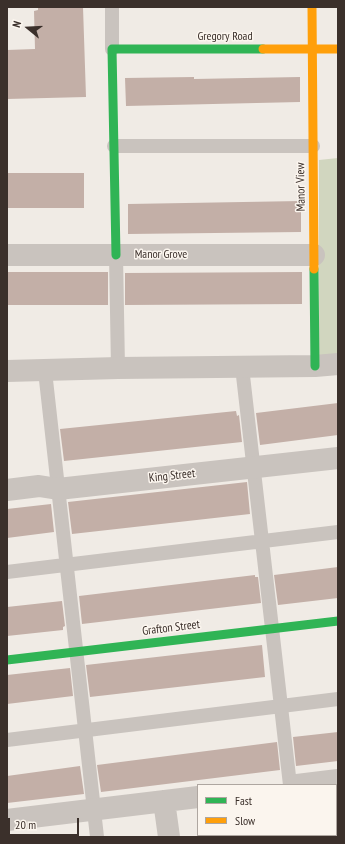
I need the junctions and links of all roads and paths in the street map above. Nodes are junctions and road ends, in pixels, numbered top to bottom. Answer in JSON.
{"nodes":[{"id":1,"x":112,"y":7,"type":"edge"},
{"id":2,"x":312,"y":7,"type":"edge"},
{"id":3,"x":112,"y":49,"type":"junction"},
{"id":4,"x":312,"y":49,"type":"junction"},
{"id":5,"x":338,"y":49,"type":"edge"},
{"id":6,"x":114,"y":146,"type":"junction"},
{"id":7,"x":313,"y":146,"type":"junction"},
{"id":8,"x":7,"y":255,"type":"edge"},
{"id":9,"x":116,"y":255,"type":"junction"},
{"id":10,"x":314,"y":255,"type":"junction"},
{"id":11,"x":338,"y":364,"type":"edge"},
{"id":12,"x":315,"y":366,"type":"junction"},
{"id":13,"x":242,"y":367,"type":"junction"},
{"id":14,"x":118,"y":368,"type":"junction"},
{"id":15,"x":7,"y":371,"type":"edge"},
{"id":16,"x":45,"y":371,"type":"junction"},
{"id":17,"x":338,"y":458,"type":"edge"},
{"id":18,"x":254,"y":467,"type":"junction"},
{"id":19,"x":58,"y":489,"type":"junction"},
{"id":20,"x":7,"y":490,"type":"edge"},
{"id":21,"x":338,"y":532,"type":"edge"},
{"id":22,"x":262,"y":541,"type":"junction"},
{"id":23,"x":66,"y":565,"type":"junction"},
{"id":24,"x":7,"y":572,"type":"edge"},
{"id":25,"x":338,"y":621,"type":"edge"},
{"id":26,"x":272,"y":629,"type":"junction"},
{"id":27,"x":76,"y":652,"type":"junction"},
{"id":28,"x":7,"y":660,"type":"edge"},
{"id":29,"x":338,"y":699,"type":"edge"},
{"id":30,"x":281,"y":706,"type":"junction"},
{"id":31,"x":85,"y":730,"type":"junction"},
{"id":32,"x":7,"y":740,"type":"edge"},
{"id":33,"x":338,"y":780,"type":"edge"},
{"id":34,"x":290,"y":784,"type":"edge"},
{"id":35,"x":305,"y":784,"type":"edge"},
{"id":36,"x":197,"y":797,"type":"edge"},
{"id":37,"x":164,"y":801,"type":"junction"},
{"id":38,"x":94,"y":810,"type":"junction"},
{"id":39,"x":7,"y":820,"type":"edge"},
{"id":40,"x":97,"y":837,"type":"edge"},
{"id":41,"x":169,"y":837,"type":"edge"}],
"edges":[{"from":1,"to":3,"type":"lane"},
{"from":2,"to":4,"type":"street","name":"Manor View"},
{"from":3,"to":4,"type":"street","name":"Gregory Road"},
{"from":3,"to":6,"type":"street"},
{"from":4,"to":5,"type":"street","name":"Gregory Road"},
{"from":4,"to":7,"type":"street","name":"Manor View"},
{"from":6,"to":7,"type":"lane"},
{"from":6,"to":9,"type":"street"},
{"from":7,"to":10,"type":"street","name":"Manor View"},
{"from":8,"to":9,"type":"street","name":"Manor Grove"},
{"from":9,"to":10,"type":"street","name":"Manor Grove"},
{"from":9,"to":14,"type":"lane"},
{"from":10,"to":12,"type":"street","name":"Manor View"},
{"from":11,"to":12,"type":"street"},
{"from":12,"to":13,"type":"street"},
{"from":13,"to":14,"type":"street"},
{"from":13,"to":18,"type":"lane"},
{"from":14,"to":16,"type":"street"},
{"from":15,"to":16,"type":"street"},
{"from":16,"to":19,"type":"lane"},
{"from":17,"to":18,"type":"street","name":"King Street"},
{"from":18,"to":19,"type":"street","name":"King Street"},
{"from":18,"to":22,"type":"lane"},
{"from":19,"to":20,"type":"street","name":"King Street"},
{"from":19,"to":23,"type":"lane"},
{"from":21,"to":22,"type":"lane"},
{"from":22,"to":23,"type":"lane"},
{"from":22,"to":26,"type":"lane"},
{"from":23,"to":24,"type":"lane"},
{"from":23,"to":27,"type":"lane"},
{"from":25,"to":26,"type":"street","name":"Grafton Street"},
{"from":26,"to":27,"type":"street","name":"Grafton Street"},
{"from":26,"to":30,"type":"lane"},
{"from":27,"to":28,"type":"street","name":"Grafton Street"},
{"from":27,"to":31,"type":"lane"},
{"from":29,"to":30,"type":"lane"},
{"from":30,"to":31,"type":"lane"},
{"from":30,"to":34,"type":"lane"},
{"from":31,"to":32,"type":"lane"},
{"from":31,"to":38,"type":"lane"},
{"from":33,"to":35,"type":"street"},
{"from":36,"to":37,"type":"street"},
{"from":37,"to":38,"type":"street"},
{"from":37,"to":41,"type":"street"},
{"from":38,"to":39,"type":"street"},
{"from":38,"to":40,"type":"lane"}]}
